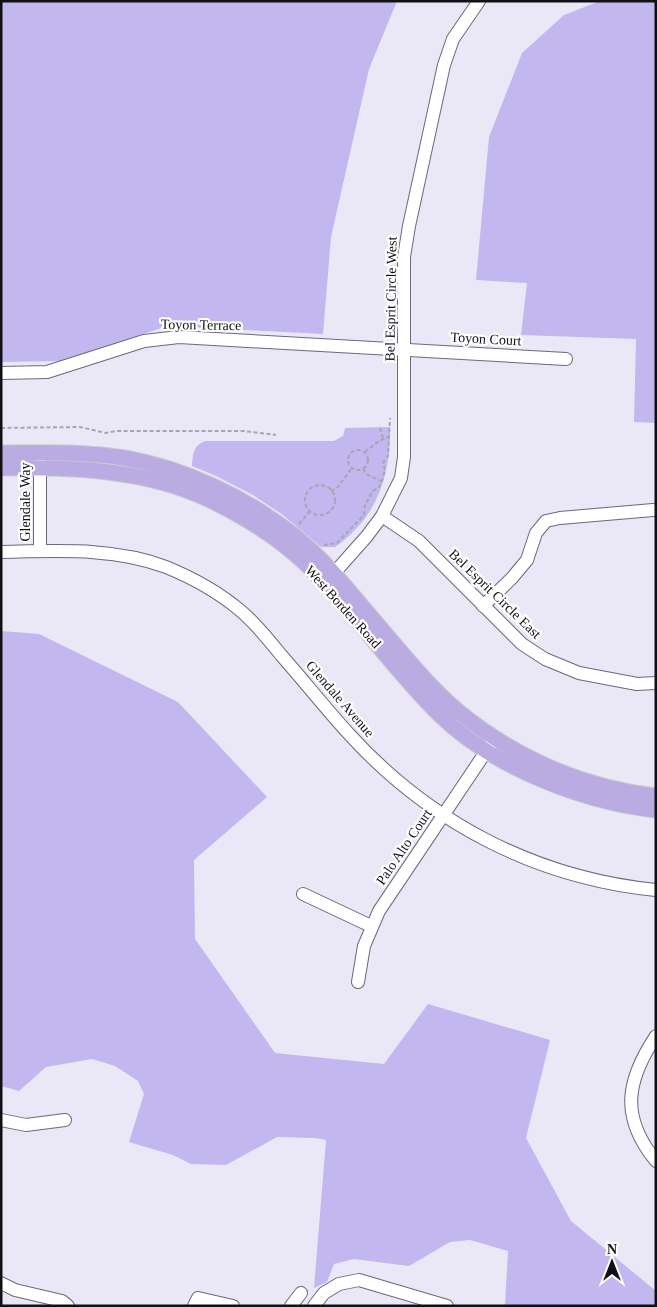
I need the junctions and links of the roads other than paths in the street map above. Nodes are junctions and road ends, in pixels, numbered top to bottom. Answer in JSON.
{"nodes":[{"id":1,"x":479,"y":1,"type":"edge"},
{"id":2,"x":405,"y":349,"type":"junction"},
{"id":3,"x":566,"y":359,"type":"dead end"},
{"id":4,"x":1,"y":373,"type":"edge"},
{"id":5,"x":1,"y":453,"type":"edge"},
{"id":6,"x":40,"y":460,"type":"junction"},
{"id":7,"x":1,"y":468,"type":"edge"},
{"id":8,"x":653,"y":510,"type":"dead end"},
{"id":9,"x":382,"y":516,"type":"junction"},
{"id":10,"x":40,"y":551,"type":"junction"},
{"id":11,"x":1,"y":552,"type":"edge"},
{"id":12,"x":329,"y":579,"type":"junction"},
{"id":13,"x":483,"y":606,"type":"junction"},
{"id":14,"x":656,"y":683,"type":"edge"},
{"id":15,"x":495,"y":737,"type":"junction"},
{"id":16,"x":486,"y":750,"type":"junction"},
{"id":17,"x":656,"y":796,"type":"edge"},
{"id":18,"x":656,"y":810,"type":"edge"},
{"id":19,"x":443,"y":816,"type":"junction"},
{"id":20,"x":656,"y":890,"type":"edge"},
{"id":21,"x":303,"y":894,"type":"dead end"},
{"id":22,"x":371,"y":926,"type":"junction"},
{"id":23,"x":358,"y":982,"type":"dead end"},
{"id":24,"x":656,"y":1036,"type":"edge"},
{"id":25,"x":1,"y":1120,"type":"edge"},
{"id":26,"x":65,"y":1120,"type":"dead end"},
{"id":27,"x":656,"y":1160,"type":"edge"},
{"id":28,"x":1,"y":1283,"type":"edge"},
{"id":29,"x":301,"y":1293,"type":"dead end"},
{"id":30,"x":196,"y":1302,"type":"edge"},
{"id":31,"x":68,"y":1306,"type":"edge"},
{"id":32,"x":233,"y":1306,"type":"edge"},
{"id":33,"x":291,"y":1306,"type":"edge"},
{"id":34,"x":314,"y":1306,"type":"edge"},
{"id":35,"x":447,"y":1306,"type":"edge"}],
"edges":[{"from":1,"to":2,"type":"street","name":"Bel Esprit Circle West"},
{"from":2,"to":3,"type":"street","name":"Toyon Court"},
{"from":2,"to":4,"type":"street","name":"Toyon Terrace"},
{"from":2,"to":9,"type":"street","name":"Bel Esprit Circle West"},
{"from":5,"to":6,"type":"main road","name":"West Borden Road"},
{"from":6,"to":7,"type":"main road","name":"West Borden Road"},
{"from":6,"to":10,"type":"street","name":"Glendale Way"},
{"from":6,"to":12,"type":"main road","name":"West Borden Road"},
{"from":8,"to":13,"type":"street"},
{"from":9,"to":12,"type":"street","name":"Bel Esprit Circle West"},
{"from":9,"to":13,"type":"street","name":"Bel Esprit Circle East"},
{"from":10,"to":11,"type":"street","name":"Glendale Avenue"},
{"from":10,"to":19,"type":"street","name":"Glendale Avenue"},
{"from":12,"to":15,"type":"main road","name":"West Borden Road"},
{"from":12,"to":16,"type":"main road","name":"West Borden Road"},
{"from":13,"to":14,"type":"street","name":"Bel Esprit Circle East"},
{"from":15,"to":16,"type":"street","name":"Palo Alto Court"},
{"from":15,"to":17,"type":"main road","name":"West Borden Road"},
{"from":16,"to":18,"type":"main road","name":"West Borden Road"},
{"from":16,"to":19,"type":"street","name":"Palo Alto Court"},
{"from":19,"to":20,"type":"street","name":"Glendale Avenue"},
{"from":19,"to":22,"type":"street","name":"Palo Alto Court"},
{"from":21,"to":22,"type":"street"},
{"from":22,"to":23,"type":"street","name":"Palo Alto Court"},
{"from":24,"to":27,"type":"street"},
{"from":25,"to":26,"type":"street"},
{"from":28,"to":31,"type":"street"},
{"from":29,"to":33,"type":"street"},
{"from":30,"to":32,"type":"street"},
{"from":34,"to":35,"type":"street"}]}
